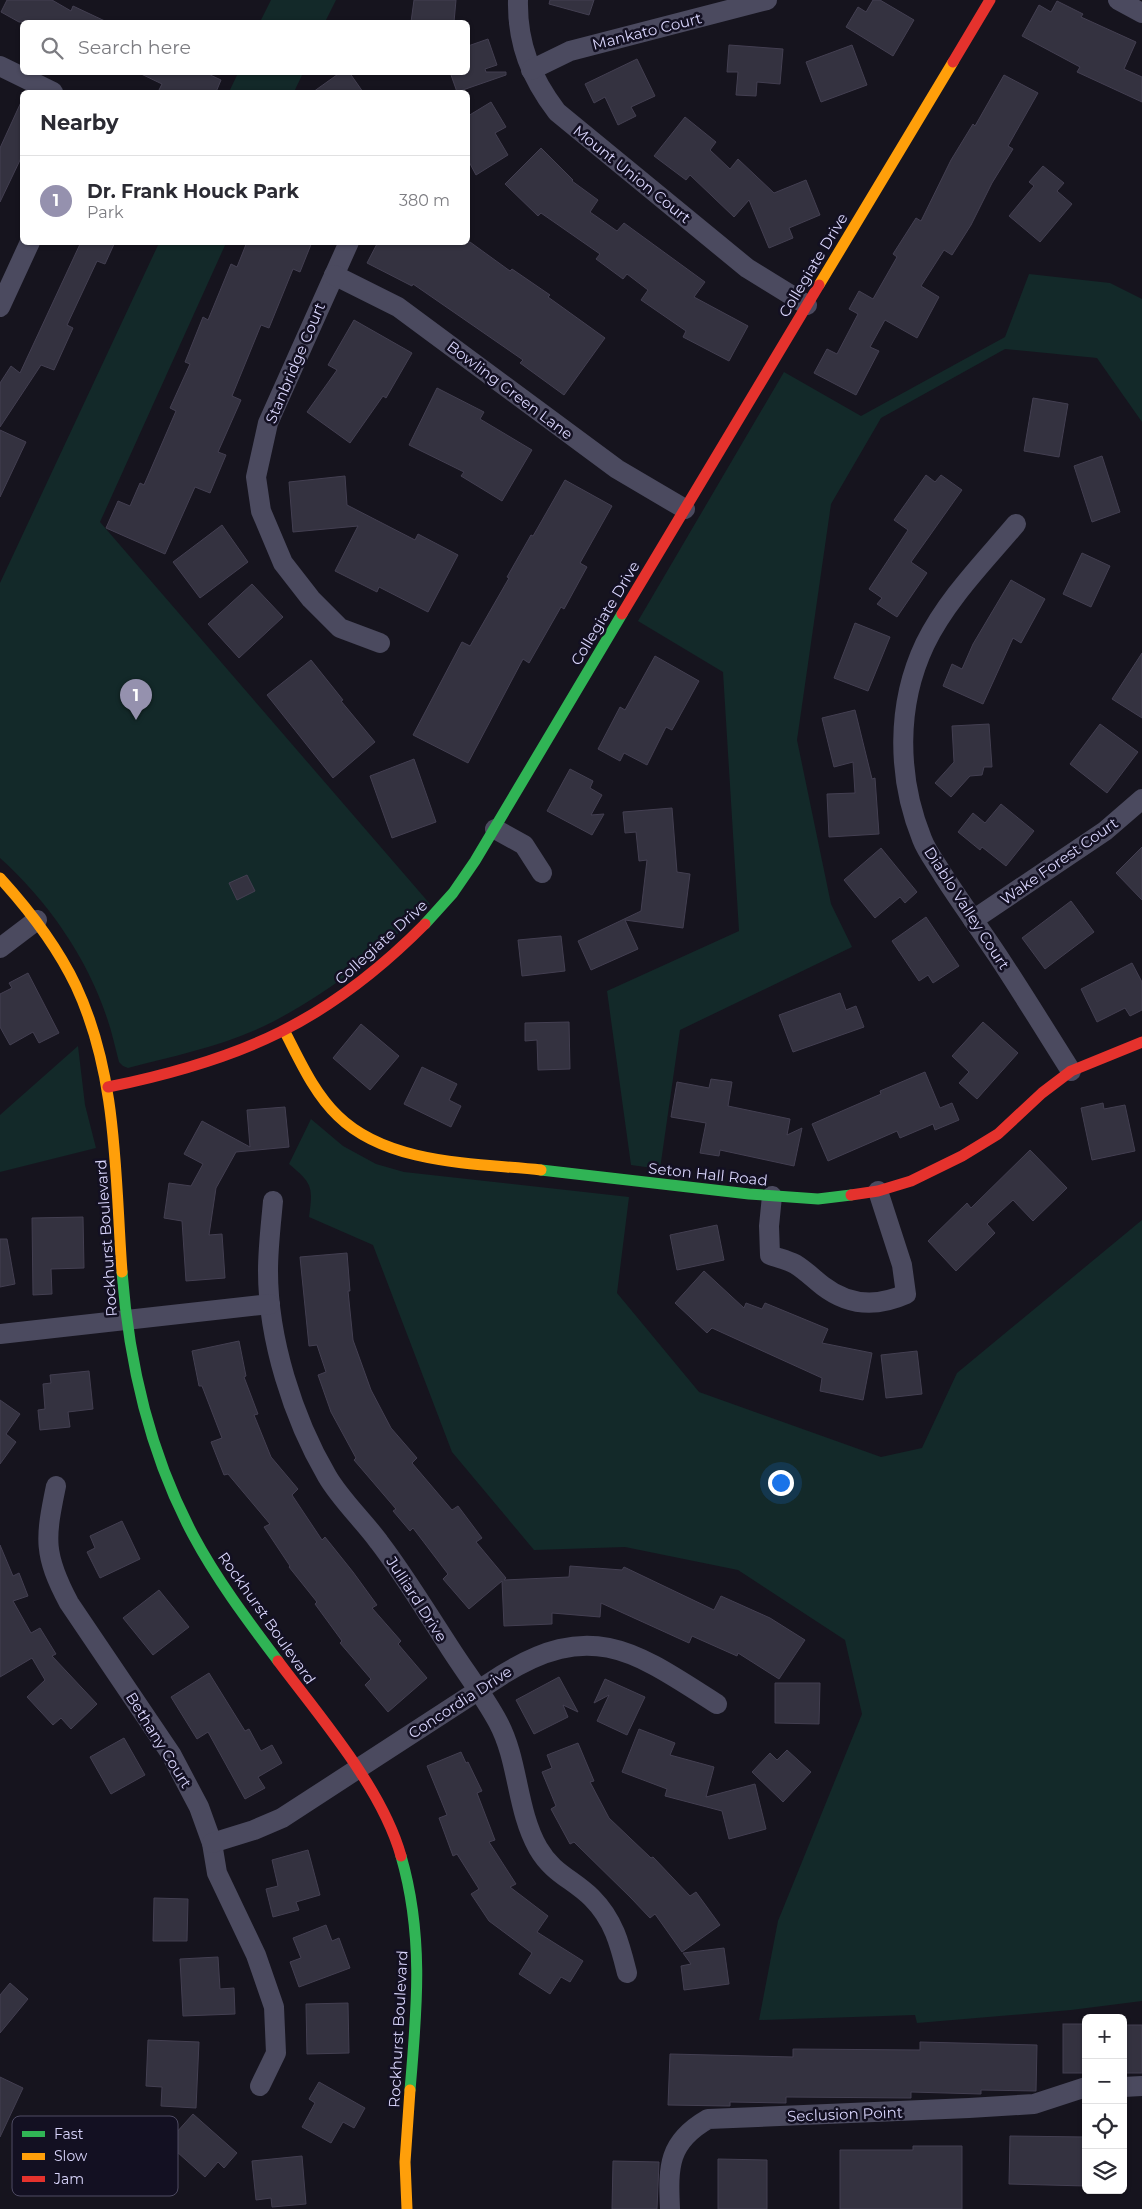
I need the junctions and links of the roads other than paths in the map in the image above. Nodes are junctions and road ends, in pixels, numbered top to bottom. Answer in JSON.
{"nodes":[{"id":1,"x":518,"y":0,"type":"edge"},
{"id":2,"x":767,"y":0,"type":"edge"},
{"id":3,"x":990,"y":0,"type":"edge"},
{"id":4,"x":1118,"y":0,"type":"edge"},
{"id":5,"x":1142,"y":13,"type":"edge"},
{"id":6,"x":0,"y":66,"type":"edge"},
{"id":7,"x":531,"y":70,"type":"junction"},
{"id":8,"x":49,"y":90,"type":"edge"},
{"id":9,"x":29,"y":245,"type":"edge"},
{"id":10,"x":348,"y":245,"type":"edge"},
{"id":11,"x":334,"y":275,"type":"junction"},
{"id":12,"x":807,"y":305,"type":"junction"},
{"id":13,"x":0,"y":307,"type":"edge"},
{"id":14,"x":685,"y":509,"type":"junction"},
{"id":15,"x":1016,"y":524,"type":"dead end"},
{"id":16,"x":380,"y":643,"type":"dead end"},
{"id":17,"x":1142,"y":799,"type":"edge"},
{"id":18,"x":495,"y":829,"type":"junction"},
{"id":19,"x":542,"y":874,"type":"dead end"},
{"id":20,"x":0,"y":878,"type":"edge"},
{"id":21,"x":37,"y":920,"type":"junction"},
{"id":22,"x":973,"y":920,"type":"junction"},
{"id":23,"x":0,"y":948,"type":"edge"},
{"id":24,"x":285,"y":1032,"type":"junction"},
{"id":25,"x":1142,"y":1042,"type":"edge"},
{"id":26,"x":1071,"y":1071,"type":"junction"},
{"id":27,"x":108,"y":1087,"type":"junction"},
{"id":28,"x":878,"y":1191,"type":"junction"},
{"id":29,"x":772,"y":1196,"type":"junction"},
{"id":30,"x":273,"y":1200,"type":"dead end"},
{"id":31,"x":270,"y":1304,"type":"junction"},
{"id":32,"x":127,"y":1320,"type":"junction"},
{"id":33,"x":0,"y":1334,"type":"edge"},
{"id":34,"x":56,"y":1486,"type":"dead end"},
{"id":35,"x":478,"y":1690,"type":"junction"},
{"id":36,"x":717,"y":1704,"type":"dead end"},
{"id":37,"x":357,"y":1769,"type":"junction"},
{"id":38,"x":212,"y":1843,"type":"junction"},
{"id":39,"x":627,"y":1973,"type":"dead end"},
{"id":40,"x":260,"y":2086,"type":"dead end"},
{"id":41,"x":1127,"y":2086,"type":"edge"},
{"id":42,"x":1142,"y":2086,"type":"edge"},
{"id":43,"x":1082,"y":2089,"type":"edge"},
{"id":44,"x":407,"y":2209,"type":"edge"},
{"id":45,"x":670,"y":2209,"type":"edge"}],
"edges":[{"from":1,"to":7,"type":"street","name":"Mount Union Court"},
{"from":2,"to":7,"type":"street","name":"Mankato Court"},
{"from":3,"to":12,"type":"street","name":"Collegiate Drive"},
{"from":4,"to":5,"type":"street"},
{"from":6,"to":8,"type":"street"},
{"from":7,"to":12,"type":"street","name":"Mount Union Court"},
{"from":9,"to":13,"type":"street"},
{"from":10,"to":11,"type":"street","name":"Stanbridge Court"},
{"from":11,"to":14,"type":"street","name":"Bowling Green Lane"},
{"from":11,"to":16,"type":"street","name":"Stanbridge Court"},
{"from":12,"to":14,"type":"street","name":"Collegiate Drive"},
{"from":14,"to":18,"type":"street","name":"Collegiate Drive"},
{"from":15,"to":22,"type":"street","name":"Diablo Valley Court"},
{"from":17,"to":22,"type":"street","name":"Wake Forest Court"},
{"from":18,"to":19,"type":"street"},
{"from":18,"to":24,"type":"street","name":"Collegiate Drive"},
{"from":20,"to":21,"type":"street","name":"Rockhurst Boulevard"},
{"from":21,"to":23,"type":"street"},
{"from":21,"to":27,"type":"street","name":"Rockhurst Boulevard"},
{"from":22,"to":26,"type":"street","name":"Diablo Valley Court"},
{"from":24,"to":27,"type":"street","name":"Collegiate Drive"},
{"from":24,"to":29,"type":"street","name":"Seton Hall Road"},
{"from":25,"to":26,"type":"street","name":"Seton Hall Road"},
{"from":26,"to":28,"type":"street","name":"Seton Hall Road"},
{"from":27,"to":32,"type":"street","name":"Rockhurst Boulevard"},
{"from":28,"to":29,"type":"street","name":"Seton Hall Road"},
{"from":28,"to":29,"type":"street"},
{"from":30,"to":31,"type":"street","name":"Julliard Drive"},
{"from":31,"to":32,"type":"street"},
{"from":31,"to":35,"type":"street","name":"Julliard Drive"},
{"from":32,"to":33,"type":"street"},
{"from":32,"to":37,"type":"street","name":"Rockhurst Boulevard"},
{"from":34,"to":38,"type":"street","name":"Bethany Court"},
{"from":35,"to":36,"type":"street","name":"Concordia Drive"},
{"from":35,"to":37,"type":"street","name":"Concordia Drive"},
{"from":35,"to":39,"type":"street","name":"Julliard Drive"},
{"from":37,"to":38,"type":"street","name":"Concordia Drive"},
{"from":37,"to":44,"type":"street","name":"Rockhurst Boulevard"},
{"from":38,"to":40,"type":"street","name":"Bethany Court"},
{"from":41,"to":42,"type":"street"},
{"from":43,"to":45,"type":"street","name":"Seclusion Point"}]}
